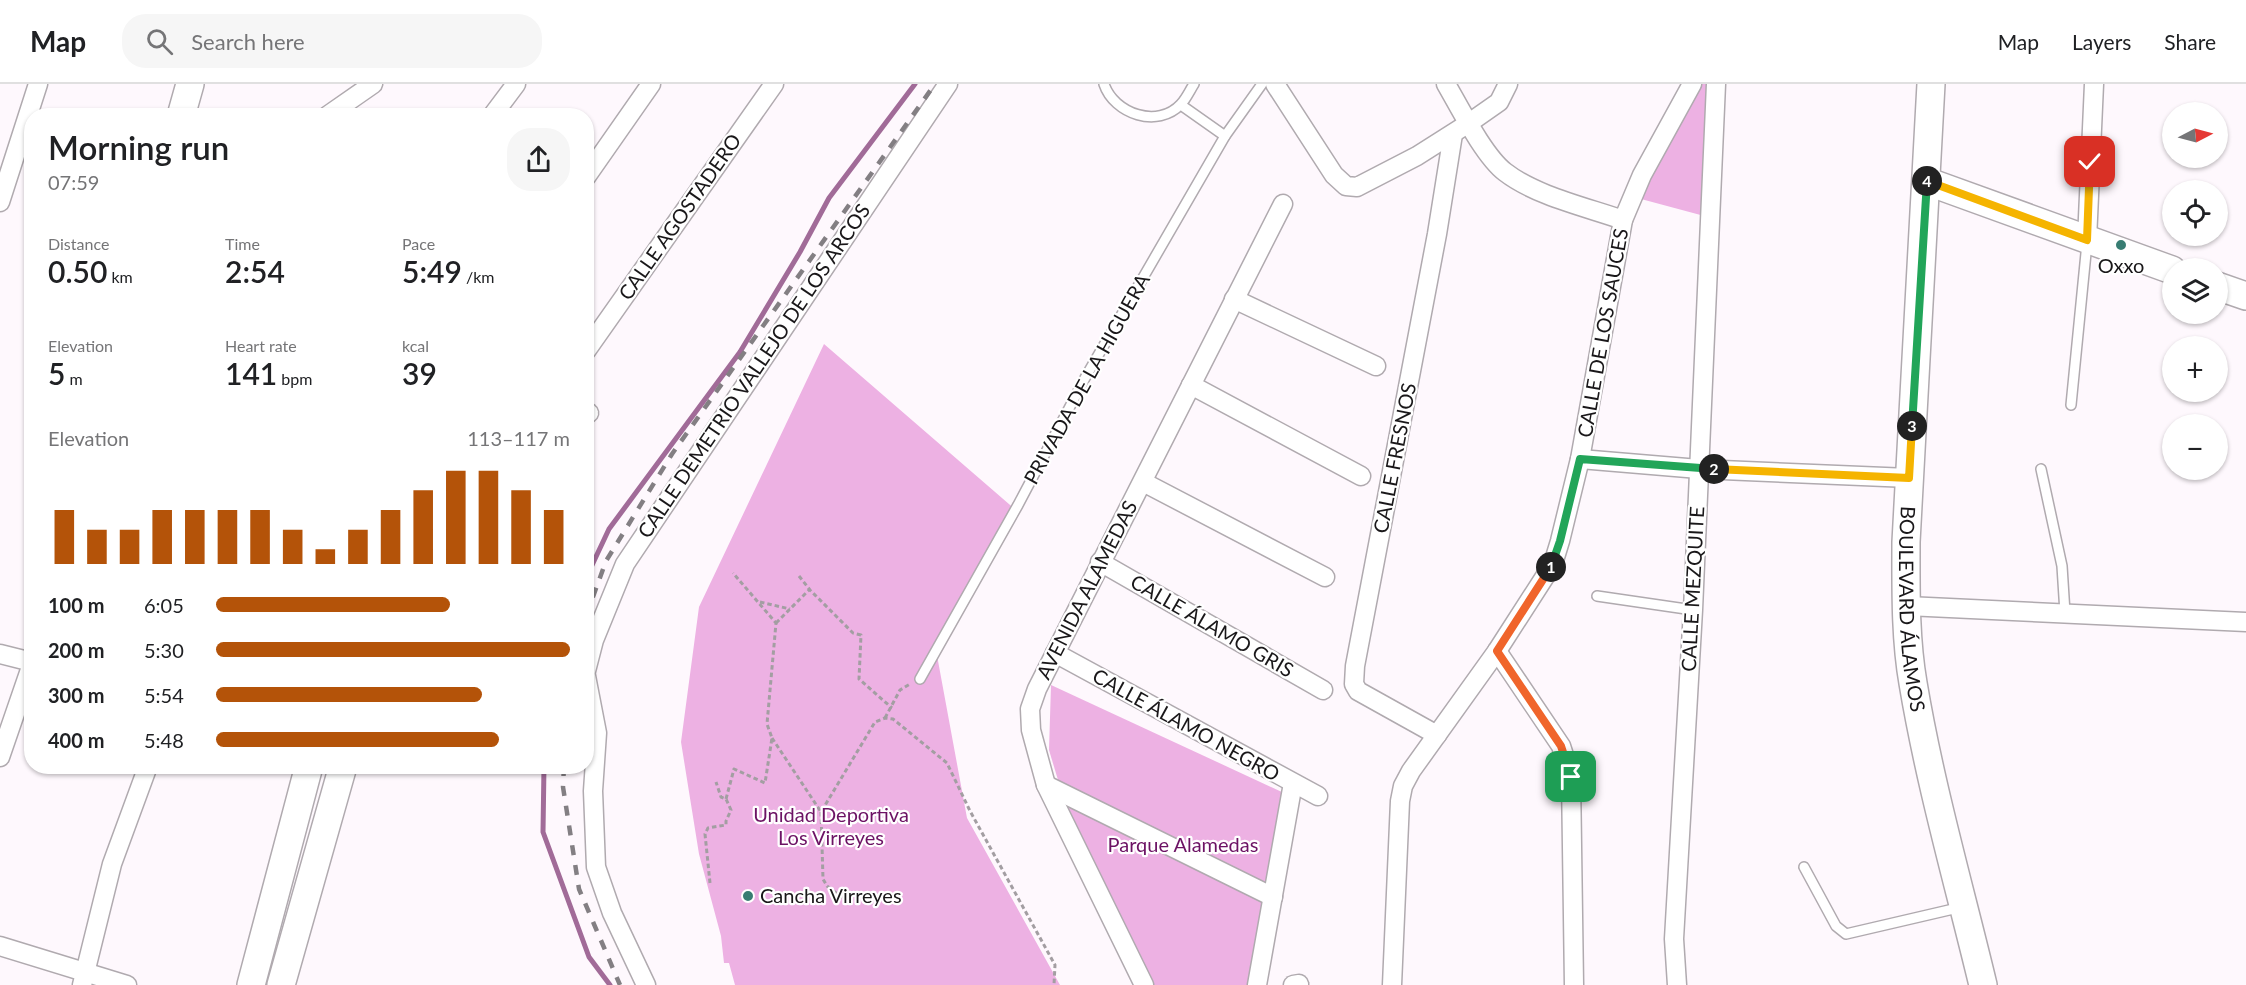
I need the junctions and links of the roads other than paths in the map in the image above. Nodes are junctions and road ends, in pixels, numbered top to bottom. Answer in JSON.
{"nodes":[{"id":1,"x":38,"y":84,"type":"edge"},
{"id":2,"x":190,"y":84,"type":"edge"},
{"id":3,"x":373,"y":84,"type":"edge"},
{"id":4,"x":516,"y":84,"type":"edge"},
{"id":5,"x":651,"y":84,"type":"edge"},
{"id":6,"x":774,"y":84,"type":"edge"},
{"id":7,"x":948,"y":84,"type":"edge"},
{"id":8,"x":1104,"y":84,"type":"edge"},
{"id":9,"x":1194,"y":84,"type":"edge"},
{"id":10,"x":1262,"y":84,"type":"edge"},
{"id":11,"x":1275,"y":84,"type":"edge"},
{"id":12,"x":1446,"y":84,"type":"edge"},
{"id":13,"x":1508,"y":84,"type":"edge"},
{"id":14,"x":1692,"y":84,"type":"edge"},
{"id":15,"x":1716,"y":84,"type":"edge"},
{"id":16,"x":1931,"y":84,"type":"edge"},
{"id":17,"x":2094,"y":84,"type":"edge"},
{"id":18,"x":1180,"y":105,"type":"junction"},
{"id":19,"x":30,"y":108,"type":"edge"},
{"id":20,"x":183,"y":108,"type":"edge"},
{"id":21,"x":338,"y":108,"type":"edge"},
{"id":22,"x":498,"y":108,"type":"edge"},
{"id":23,"x":1469,"y":123,"type":"junction"},
{"id":24,"x":24,"y":127,"type":"edge"},
{"id":25,"x":1453,"y":134,"type":"junction"},
{"id":26,"x":1225,"y":136,"type":"junction"},
{"id":27,"x":594,"y":166,"type":"edge"},
{"id":28,"x":1926,"y":181,"type":"junction"},
{"id":29,"x":0,"y":202,"type":"edge"},
{"id":30,"x":1283,"y":204,"type":"dead end"},
{"id":31,"x":1623,"y":220,"type":"junction"},
{"id":32,"x":2087,"y":240,"type":"junction"},
{"id":33,"x":2162,"y":266,"type":"edge"},
{"id":34,"x":2228,"y":290,"type":"edge"},
{"id":35,"x":2246,"y":296,"type":"edge"},
{"id":36,"x":1234,"y":299,"type":"junction"},
{"id":37,"x":594,"y":340,"type":"edge"},
{"id":38,"x":1376,"y":366,"type":"dead end"},
{"id":39,"x":1191,"y":385,"type":"junction"},
{"id":40,"x":2071,"y":405,"type":"dead end"},
{"id":41,"x":1580,"y":459,"type":"junction"},
{"id":42,"x":1699,"y":469,"type":"junction"},
{"id":43,"x":2041,"y":469,"type":"dead end"},
{"id":44,"x":1361,"y":476,"type":"dead end"},
{"id":45,"x":1909,"y":478,"type":"junction"},
{"id":46,"x":1143,"y":482,"type":"junction"},
{"id":47,"x":1100,"y":562,"type":"junction"},
{"id":48,"x":1325,"y":577,"type":"dead end"},
{"id":49,"x":1597,"y":597,"type":"dead end"},
{"id":50,"x":1907,"y":606,"type":"junction"},
{"id":51,"x":1693,"y":610,"type":"junction"},
{"id":52,"x":2066,"y":614,"type":"junction"},
{"id":53,"x":2246,"y":622,"type":"edge"},
{"id":54,"x":594,"y":640,"type":"edge"},
{"id":55,"x":1497,"y":651,"type":"junction"},
{"id":56,"x":1055,"y":653,"type":"junction"},
{"id":57,"x":0,"y":654,"type":"edge"},
{"id":58,"x":24,"y":661,"type":"edge"},
{"id":59,"x":920,"y":679,"type":"road end"},
{"id":60,"x":24,"y":686,"type":"edge"},
{"id":61,"x":1323,"y":690,"type":"dead end"},
{"id":62,"x":594,"y":717,"type":"edge"},
{"id":63,"x":1437,"y":735,"type":"junction"},
{"id":64,"x":0,"y":757,"type":"edge"},
{"id":65,"x":145,"y":774,"type":"edge"},
{"id":66,"x":307,"y":774,"type":"edge"},
{"id":67,"x":341,"y":774,"type":"edge"},
{"id":68,"x":1293,"y":783,"type":"junction"},
{"id":69,"x":1046,"y":785,"type":"junction"},
{"id":70,"x":1318,"y":796,"type":"dead end"},
{"id":71,"x":1804,"y":867,"type":"dead end"},
{"id":72,"x":1273,"y":897,"type":"junction"},
{"id":73,"x":1964,"y":907,"type":"junction"},
{"id":74,"x":0,"y":946,"type":"edge"},
{"id":75,"x":84,"y":978,"type":"edge"},
{"id":76,"x":127,"y":985,"type":"edge"},
{"id":77,"x":251,"y":985,"type":"edge"},
{"id":78,"x":281,"y":985,"type":"edge"},
{"id":79,"x":646,"y":985,"type":"edge"},
{"id":80,"x":1144,"y":985,"type":"edge"},
{"id":81,"x":1257,"y":985,"type":"edge"},
{"id":82,"x":1392,"y":985,"type":"edge"},
{"id":83,"x":1574,"y":985,"type":"edge"},
{"id":84,"x":1677,"y":985,"type":"edge"},
{"id":85,"x":1983,"y":985,"type":"edge"}],
"edges":[{"from":1,"to":19,"type":"street"},
{"from":2,"to":20,"type":"main road"},
{"from":3,"to":21,"type":"street"},
{"from":4,"to":22,"type":"street"},
{"from":5,"to":27,"type":"street"},
{"from":6,"to":37,"type":"street","name":"CALLE AGOSTADERO"},
{"from":7,"to":54,"type":"street","name":"CALLE DEMETRIO VALLEJO DE LOS ARCOS"},
{"from":8,"to":18,"type":"lane"},
{"from":9,"to":18,"type":"lane"},
{"from":10,"to":26,"type":"lane","name":"PRIVADA DE LA HIGUERA"},
{"from":11,"to":25,"type":"street"},
{"from":12,"to":23,"type":"street"},
{"from":13,"to":23,"type":"street"},
{"from":14,"to":31,"type":"street","name":"CALLE DE LOS SAUCES"},
{"from":15,"to":42,"type":"street","name":"CALLE MEZQUITE"},
{"from":16,"to":28,"type":"main road","name":"BOULEVARD ÁLAMOS"},
{"from":17,"to":32,"type":"street"},
{"from":18,"to":26,"type":"lane"},
{"from":23,"to":25,"type":"street"},
{"from":23,"to":31,"type":"street"},
{"from":24,"to":29,"type":"street"},
{"from":25,"to":63,"type":"street","name":"CALLE FRESNOS"},
{"from":26,"to":59,"type":"lane","name":"PRIVADA DE LA HIGUERA"},
{"from":28,"to":32,"type":"main road"},
{"from":28,"to":45,"type":"main road","name":"BOULEVARD ÁLAMOS"},
{"from":30,"to":36,"type":"street","name":"AVENIDA ALAMEDAS"},
{"from":31,"to":41,"type":"street","name":"CALLE DE LOS SAUCES"},
{"from":32,"to":33,"type":"main road"},
{"from":32,"to":40,"type":"lane"},
{"from":34,"to":35,"type":"main road"},
{"from":36,"to":38,"type":"street"},
{"from":36,"to":39,"type":"street","name":"AVENIDA ALAMEDAS"},
{"from":39,"to":44,"type":"street"},
{"from":39,"to":46,"type":"street","name":"AVENIDA ALAMEDAS"},
{"from":41,"to":42,"type":"street"},
{"from":41,"to":55,"type":"street","name":"CALLE DE LOS SAUCES"},
{"from":42,"to":45,"type":"street"},
{"from":42,"to":51,"type":"street","name":"CALLE MEZQUITE"},
{"from":43,"to":52,"type":"lane"},
{"from":45,"to":50,"type":"main road","name":"BOULEVARD ÁLAMOS"},
{"from":46,"to":47,"type":"street","name":"AVENIDA ALAMEDAS"},
{"from":46,"to":48,"type":"street"},
{"from":47,"to":56,"type":"street","name":"AVENIDA ALAMEDAS"},
{"from":47,"to":61,"type":"street","name":"CALLE ÁLAMO GRIS"},
{"from":49,"to":51,"type":"lane"},
{"from":50,"to":52,"type":"street"},
{"from":50,"to":73,"type":"main road","name":"BOULEVARD ÁLAMOS"},
{"from":51,"to":84,"type":"street","name":"CALLE MEZQUITE"},
{"from":52,"to":53,"type":"street"},
{"from":55,"to":63,"type":"street","name":"CALLE DE LOS SAUCES"},
{"from":55,"to":83,"type":"street"},
{"from":56,"to":68,"type":"street","name":"CALLE ÁLAMO NEGRO"},
{"from":56,"to":69,"type":"street","name":"AVENIDA ALAMEDAS"},
{"from":57,"to":58,"type":"street"},
{"from":60,"to":64,"type":"street"},
{"from":62,"to":79,"type":"street"},
{"from":63,"to":82,"type":"street","name":"CALLE DE LOS SAUCES"},
{"from":65,"to":75,"type":"street"},
{"from":66,"to":77,"type":"main road"},
{"from":67,"to":78,"type":"main road"},
{"from":68,"to":70,"type":"street","name":"CALLE ÁLAMO NEGRO"},
{"from":68,"to":72,"type":"street"},
{"from":69,"to":72,"type":"street"},
{"from":69,"to":80,"type":"street","name":"AVENIDA ALAMEDAS"},
{"from":71,"to":73,"type":"lane"},
{"from":72,"to":81,"type":"street"},
{"from":73,"to":85,"type":"main road","name":"BOULEVARD ÁLAMOS"},
{"from":74,"to":75,"type":"street"},
{"from":75,"to":76,"type":"street"}]}
